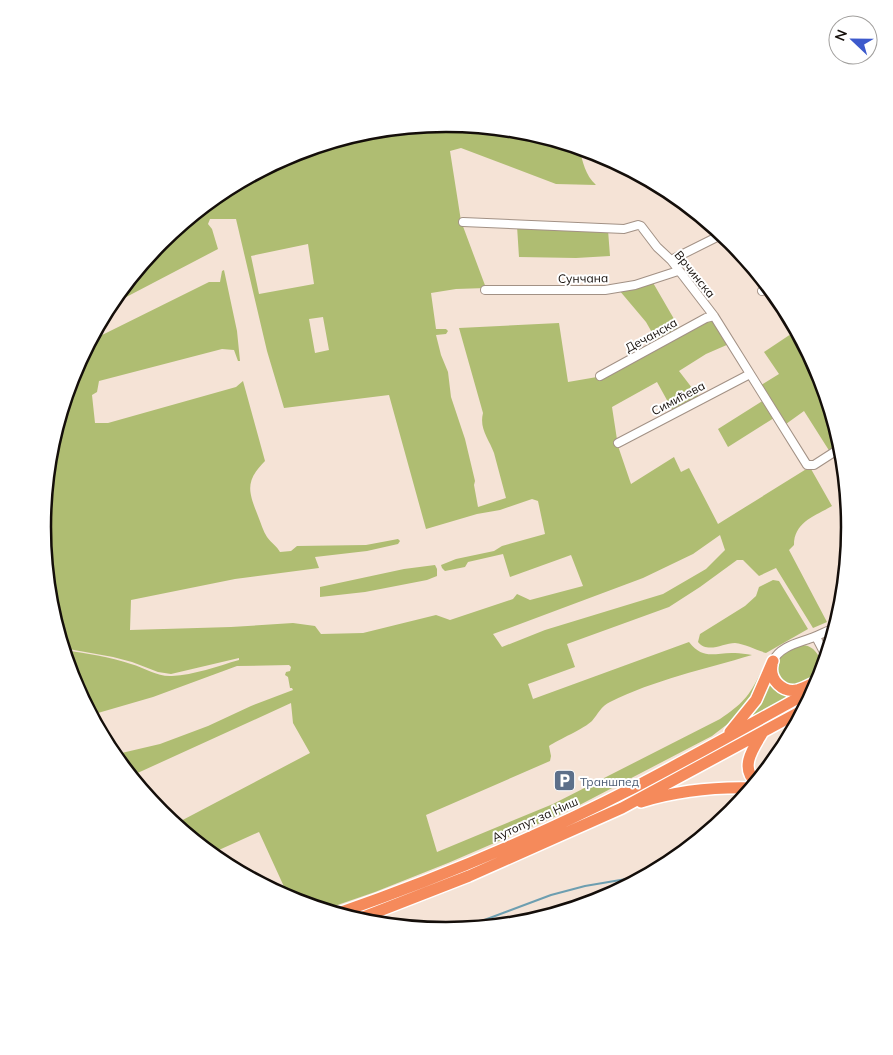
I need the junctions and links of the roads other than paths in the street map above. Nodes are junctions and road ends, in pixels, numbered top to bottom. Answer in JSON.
{"nodes":[{"id":1,"x":463,"y":222,"type":"dead end"},
{"id":2,"x":715,"y":238,"type":"edge"},
{"id":3,"x":671,"y":260,"type":"junction"},
{"id":4,"x":678,"y":271,"type":"junction"},
{"id":5,"x":485,"y":290,"type":"dead end"},
{"id":6,"x":714,"y":316,"type":"junction"},
{"id":7,"x":750,"y":374,"type":"junction"},
{"id":8,"x":600,"y":376,"type":"dead end"},
{"id":9,"x":618,"y":443,"type":"dead end"},
{"id":10,"x":834,"y":452,"type":"edge"},
{"id":11,"x":828,"y":630,"type":"edge"},
{"id":12,"x":816,"y":637,"type":"junction"},
{"id":13,"x":823,"y":649,"type":"edge"},
{"id":14,"x":773,"y":661,"type":"junction"},
{"id":15,"x":809,"y":684,"type":"edge"},
{"id":16,"x":805,"y":694,"type":"edge"},
{"id":17,"x":794,"y":715,"type":"edge"},
{"id":18,"x":764,"y":731,"type":"junction"},
{"id":19,"x":725,"y":738,"type":"junction"},
{"id":20,"x":752,"y":778,"type":"edge"},
{"id":21,"x":744,"y":788,"type":"edge"},
{"id":22,"x":622,"y":808,"type":"junction"},
{"id":23,"x":347,"y":910,"type":"edge"},
{"id":24,"x":369,"y":915,"type":"edge"}],
"edges":[{"from":1,"to":3,"type":"street","name":"Врчинска"},
{"from":2,"to":3,"type":"street"},
{"from":3,"to":4,"type":"street","name":"Врчинска"},
{"from":4,"to":5,"type":"street","name":"Сунчана"},
{"from":4,"to":6,"type":"street","name":"Врчинска"},
{"from":6,"to":7,"type":"street","name":"Врчинска"},
{"from":6,"to":8,"type":"street","name":"Дечанска"},
{"from":7,"to":9,"type":"street","name":"Симићева"},
{"from":7,"to":10,"type":"street","name":"Врчинска"},
{"from":11,"to":12,"type":"street"},
{"from":12,"to":13,"type":"street"},
{"from":12,"to":14,"type":"street"},
{"from":14,"to":15,"type":"highway"},
{"from":14,"to":19,"type":"highway"},
{"from":16,"to":19,"type":"highway","name":"Аутопут за Ниш"},
{"from":17,"to":18,"type":"highway","name":"Аутопут за Ниш"},
{"from":18,"to":20,"type":"highway"},
{"from":18,"to":22,"type":"highway","name":"Аутопут за Ниш"},
{"from":19,"to":23,"type":"highway","name":"Аутопут за Ниш"},
{"from":21,"to":22,"type":"highway"},
{"from":22,"to":24,"type":"highway","name":"Аутопут за Ниш"}]}
